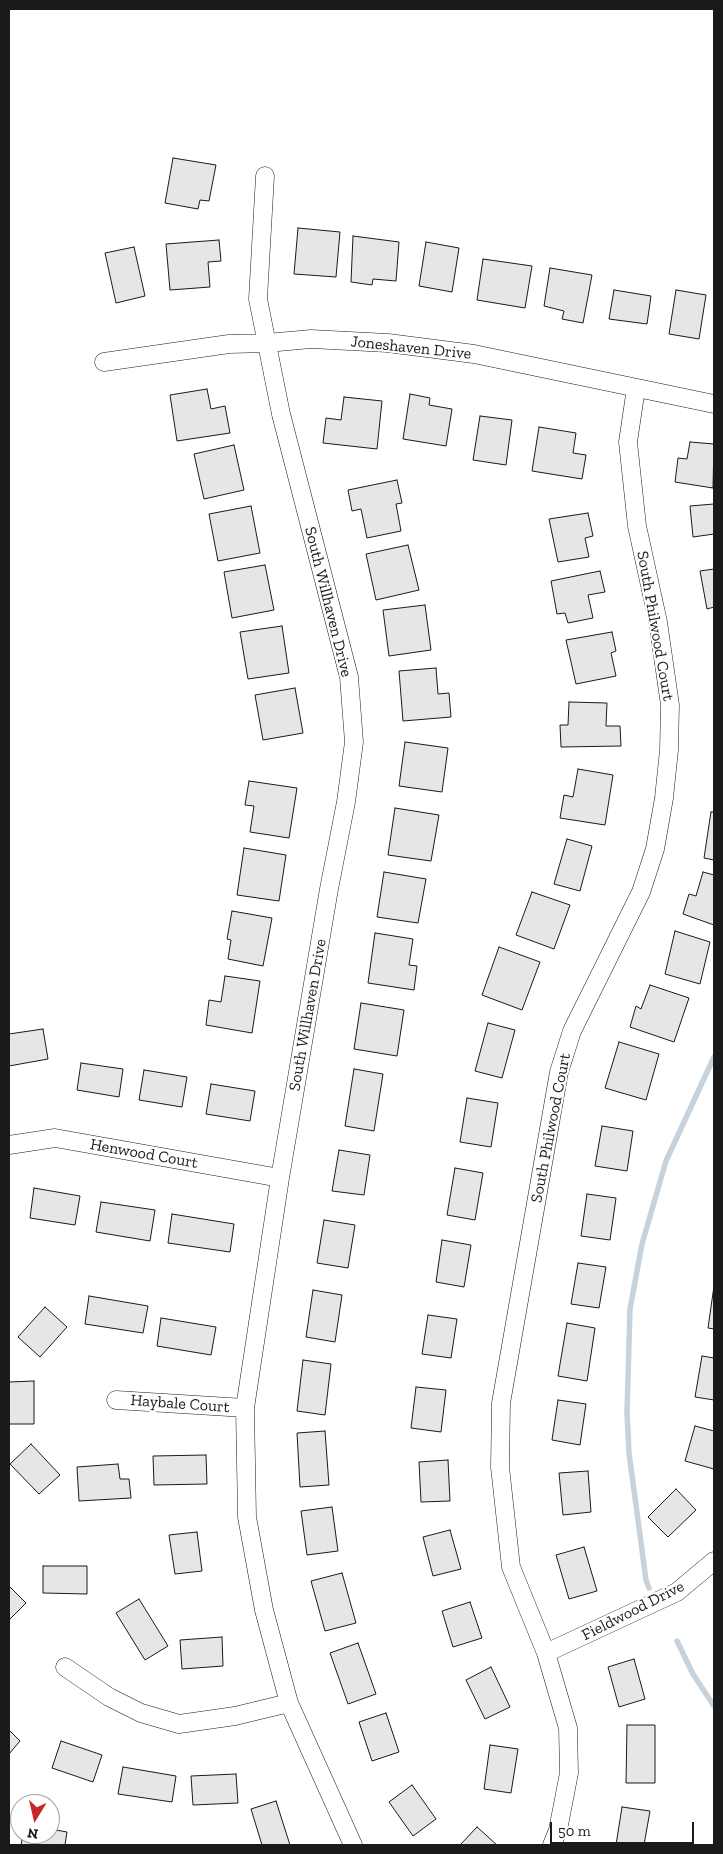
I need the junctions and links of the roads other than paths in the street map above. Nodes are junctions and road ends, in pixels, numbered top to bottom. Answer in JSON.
{"nodes":[{"id":1,"x":265,"y":176,"type":"dead end"},
{"id":2,"x":267,"y":344,"type":"junction"},
{"id":3,"x":104,"y":362,"type":"dead end"},
{"id":4,"x":636,"y":388,"type":"junction"},
{"id":5,"x":714,"y":404,"type":"edge"},
{"id":6,"x":9,"y":1145,"type":"edge"},
{"id":7,"x":280,"y":1178,"type":"junction"},
{"id":8,"x":116,"y":1400,"type":"dead end"},
{"id":9,"x":245,"y":1408,"type":"junction"},
{"id":10,"x":714,"y":1561,"type":"edge"},
{"id":11,"x":546,"y":1653,"type":"junction"},
{"id":12,"x":65,"y":1666,"type":"dead end"},
{"id":13,"x":290,"y":1703,"type":"junction"},
{"id":14,"x":353,"y":1845,"type":"edge"},
{"id":15,"x":552,"y":1845,"type":"edge"}],
"edges":[{"from":1,"to":2,"type":"street","name":"South Willhaven Drive"},
{"from":2,"to":3,"type":"street","name":"Joneshaven Drive"},
{"from":2,"to":4,"type":"street","name":"Joneshaven Drive"},
{"from":2,"to":7,"type":"street","name":"South Willhaven Drive"},
{"from":4,"to":5,"type":"street","name":"Joneshaven Drive"},
{"from":4,"to":11,"type":"street","name":"South Philwood Court"},
{"from":6,"to":7,"type":"street","name":"Henwood Court"},
{"from":7,"to":9,"type":"street","name":"South Willhaven Drive"},
{"from":8,"to":9,"type":"street","name":"Haybale Court"},
{"from":9,"to":13,"type":"street","name":"South Willhaven Drive"},
{"from":10,"to":11,"type":"street","name":"Fieldwood Drive"},
{"from":11,"to":15,"type":"street","name":"South Philwood Court"},
{"from":12,"to":13,"type":"street"},
{"from":13,"to":14,"type":"street","name":"South Willhaven Drive"}]}
